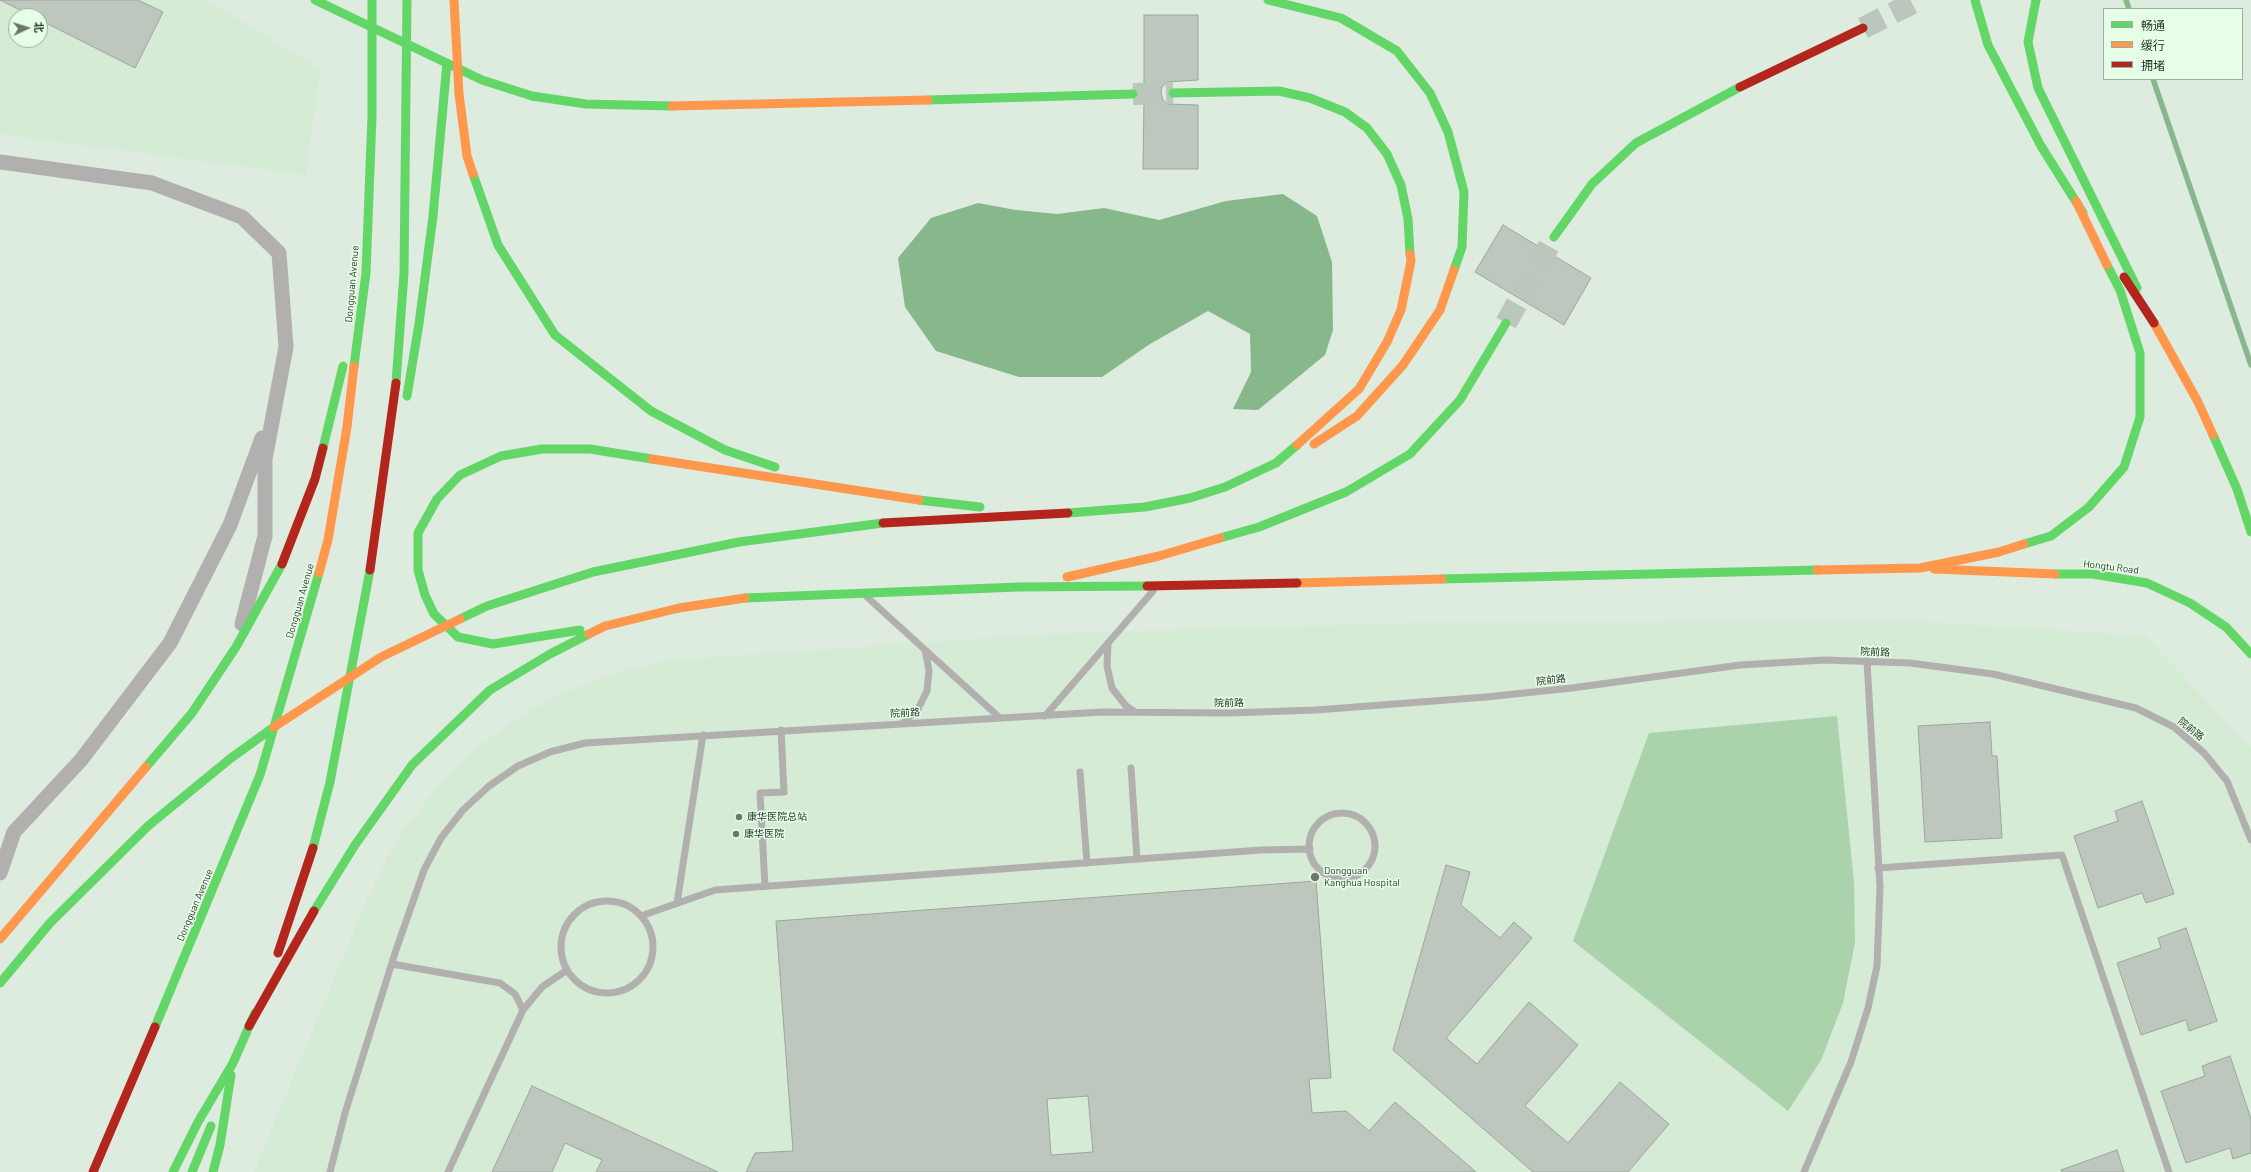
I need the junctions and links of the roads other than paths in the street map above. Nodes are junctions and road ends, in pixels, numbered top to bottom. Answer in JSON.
{"nodes":[{"id":1,"x":315,"y":0,"type":"edge"},
{"id":2,"x":372,"y":0,"type":"edge"},
{"id":3,"x":407,"y":0,"type":"edge"},
{"id":4,"x":454,"y":0,"type":"edge"},
{"id":5,"x":1268,"y":0,"type":"edge"},
{"id":6,"x":1975,"y":0,"type":"edge"},
{"id":7,"x":2036,"y":0,"type":"edge"},
{"id":8,"x":1863,"y":28,"type":"tunnel mouth"},
{"id":9,"x":1133,"y":94,"type":"tunnel mouth"},
{"id":10,"x":1173,"y":94,"type":"tunnel mouth"},
{"id":11,"x":0,"y":162,"type":"edge"},
{"id":12,"x":2076,"y":200,"type":"junction"},
{"id":13,"x":1554,"y":237,"type":"tunnel mouth"},
{"id":14,"x":366,"y":273,"type":"junction"},
{"id":15,"x":1506,"y":323,"type":"tunnel mouth"},
{"id":16,"x":2154,"y":323,"type":"junction"},
{"id":17,"x":276,"y":400,"type":"junction"},
{"id":18,"x":405,"y":407,"type":"dead end"},
{"id":19,"x":1276,"y":463,"type":"junction"},
{"id":20,"x":393,"y":474,"type":"dead end"},
{"id":21,"x":833,"y":487,"type":"junction"},
{"id":22,"x":1049,"y":514,"type":"junction"},
{"id":23,"x":2251,"y":532,"type":"edge"},
{"id":24,"x":375,"y":546,"type":"junction"},
{"id":25,"x":1920,"y":568,"type":"junction"},
{"id":26,"x":1157,"y":586,"type":"junction"},
{"id":27,"x":1018,"y":587,"type":"junction"},
{"id":28,"x":862,"y":593,"type":"junction"},
{"id":29,"x":606,"y":626,"type":"junction"},
{"id":30,"x":1108,"y":643,"type":"junction"},
{"id":31,"x":236,"y":646,"type":"junction"},
{"id":32,"x":925,"y":650,"type":"junction"},
{"id":33,"x":2251,"y":654,"type":"edge"},
{"id":34,"x":1867,"y":661,"type":"junction"},
{"id":35,"x":1135,"y":713,"type":"junction"},
{"id":36,"x":1045,"y":716,"type":"junction"},
{"id":37,"x":1000,"y":718,"type":"junction"},
{"id":38,"x":903,"y":724,"type":"junction"},
{"id":39,"x":781,"y":730,"type":"junction"},
{"id":40,"x":703,"y":735,"type":"junction"},
{"id":41,"x":1131,"y":768,"type":"dead end"},
{"id":42,"x":1080,"y":772,"type":"dead end"},
{"id":43,"x":2251,"y":840,"type":"edge"},
{"id":44,"x":1310,"y":849,"type":"junction"},
{"id":45,"x":1137,"y":859,"type":"junction"},
{"id":46,"x":1087,"y":863,"type":"junction"},
{"id":47,"x":1878,"y":868,"type":"junction"},
{"id":48,"x":0,"y":873,"type":"edge"},
{"id":49,"x":765,"y":886,"type":"junction"},
{"id":50,"x":677,"y":903,"type":"junction"},
{"id":51,"x":641,"y":916,"type":"junction"},
{"id":52,"x":0,"y":938,"type":"edge"},
{"id":53,"x":392,"y":964,"type":"junction"},
{"id":54,"x":567,"y":970,"type":"junction"},
{"id":55,"x":0,"y":983,"type":"edge"},
{"id":56,"x":523,"y":1010,"type":"junction"},
{"id":57,"x":249,"y":1026,"type":"junction"},
{"id":58,"x":233,"y":1063,"type":"junction"},
{"id":59,"x":93,"y":1172,"type":"edge"},
{"id":60,"x":173,"y":1172,"type":"edge"},
{"id":61,"x":192,"y":1172,"type":"edge"},
{"id":62,"x":213,"y":1172,"type":"edge"},
{"id":63,"x":330,"y":1172,"type":"edge"},
{"id":64,"x":448,"y":1172,"type":"edge"},
{"id":65,"x":1804,"y":1172,"type":"edge"},
{"id":66,"x":2169,"y":1172,"type":"edge"}],
"edges":[{"from":1,"to":9,"type":"main road"},
{"from":2,"to":14,"type":"main road","name":"Dongguan Avenue"},
{"from":3,"to":24,"type":"main road"},
{"from":4,"to":18,"type":"main road"},
{"from":4,"to":21,"type":"main road"},
{"from":5,"to":19,"type":"main road"},
{"from":6,"to":12,"type":"main road"},
{"from":7,"to":16,"type":"main road"},
{"from":8,"to":13,"type":"main road"},
{"from":10,"to":19,"type":"main road"},
{"from":11,"to":17,"type":"street"},
{"from":12,"to":16,"type":"main road"},
{"from":12,"to":25,"type":"main road"},
{"from":14,"to":31,"type":"main road"},
{"from":14,"to":59,"type":"main road","name":"Dongguan Avenue"},
{"from":15,"to":27,"type":"main road"},
{"from":16,"to":23,"type":"main road"},
{"from":17,"to":31,"type":"street"},
{"from":17,"to":48,"type":"street"},
{"from":19,"to":22,"type":"main road"},
{"from":20,"to":24,"type":"main road"},
{"from":21,"to":22,"type":"main road"},
{"from":21,"to":29,"type":"main road"},
{"from":22,"to":55,"type":"main road"},
{"from":24,"to":57,"type":"main road"},
{"from":25,"to":26,"type":"main road"},
{"from":25,"to":33,"type":"main road","name":"Hongtu Road"},
{"from":26,"to":27,"type":"main road"},
{"from":26,"to":30,"type":"lane"},
{"from":27,"to":28,"type":"main road"},
{"from":28,"to":29,"type":"main road"},
{"from":28,"to":32,"type":"lane"},
{"from":29,"to":57,"type":"main road"},
{"from":30,"to":35,"type":"lane"},
{"from":30,"to":36,"type":"lane"},
{"from":31,"to":52,"type":"main road"},
{"from":32,"to":37,"type":"lane"},
{"from":32,"to":38,"type":"lane"},
{"from":34,"to":35,"type":"lane","name":"院前路"},
{"from":34,"to":43,"type":"lane","name":"院前路"},
{"from":34,"to":47,"type":"lane"},
{"from":35,"to":36,"type":"lane","name":"院前路"},
{"from":36,"to":37,"type":"lane","name":"院前路"},
{"from":37,"to":38,"type":"lane","name":"院前路"},
{"from":38,"to":39,"type":"lane","name":"院前路"},
{"from":39,"to":40,"type":"lane","name":"院前路"},
{"from":39,"to":49,"type":"lane"},
{"from":40,"to":50,"type":"lane"},
{"from":40,"to":53,"type":"lane","name":"院前路"},
{"from":41,"to":45,"type":"lane"},
{"from":42,"to":46,"type":"lane"},
{"from":44,"to":44,"type":"lane"},
{"from":44,"to":45,"type":"lane"},
{"from":45,"to":46,"type":"lane"},
{"from":46,"to":49,"type":"lane"},
{"from":47,"to":65,"type":"lane"},
{"from":47,"to":66,"type":"lane"},
{"from":49,"to":50,"type":"lane"},
{"from":50,"to":51,"type":"lane"},
{"from":51,"to":54,"type":"lane"},
{"from":51,"to":54,"type":"lane"},
{"from":53,"to":56,"type":"lane"},
{"from":53,"to":63,"type":"lane","name":"院前路"},
{"from":54,"to":56,"type":"lane"},
{"from":56,"to":64,"type":"lane"},
{"from":57,"to":58,"type":"main road"},
{"from":58,"to":60,"type":"main road"},
{"from":58,"to":61,"type":"main road"},
{"from":58,"to":62,"type":"main road"}]}
